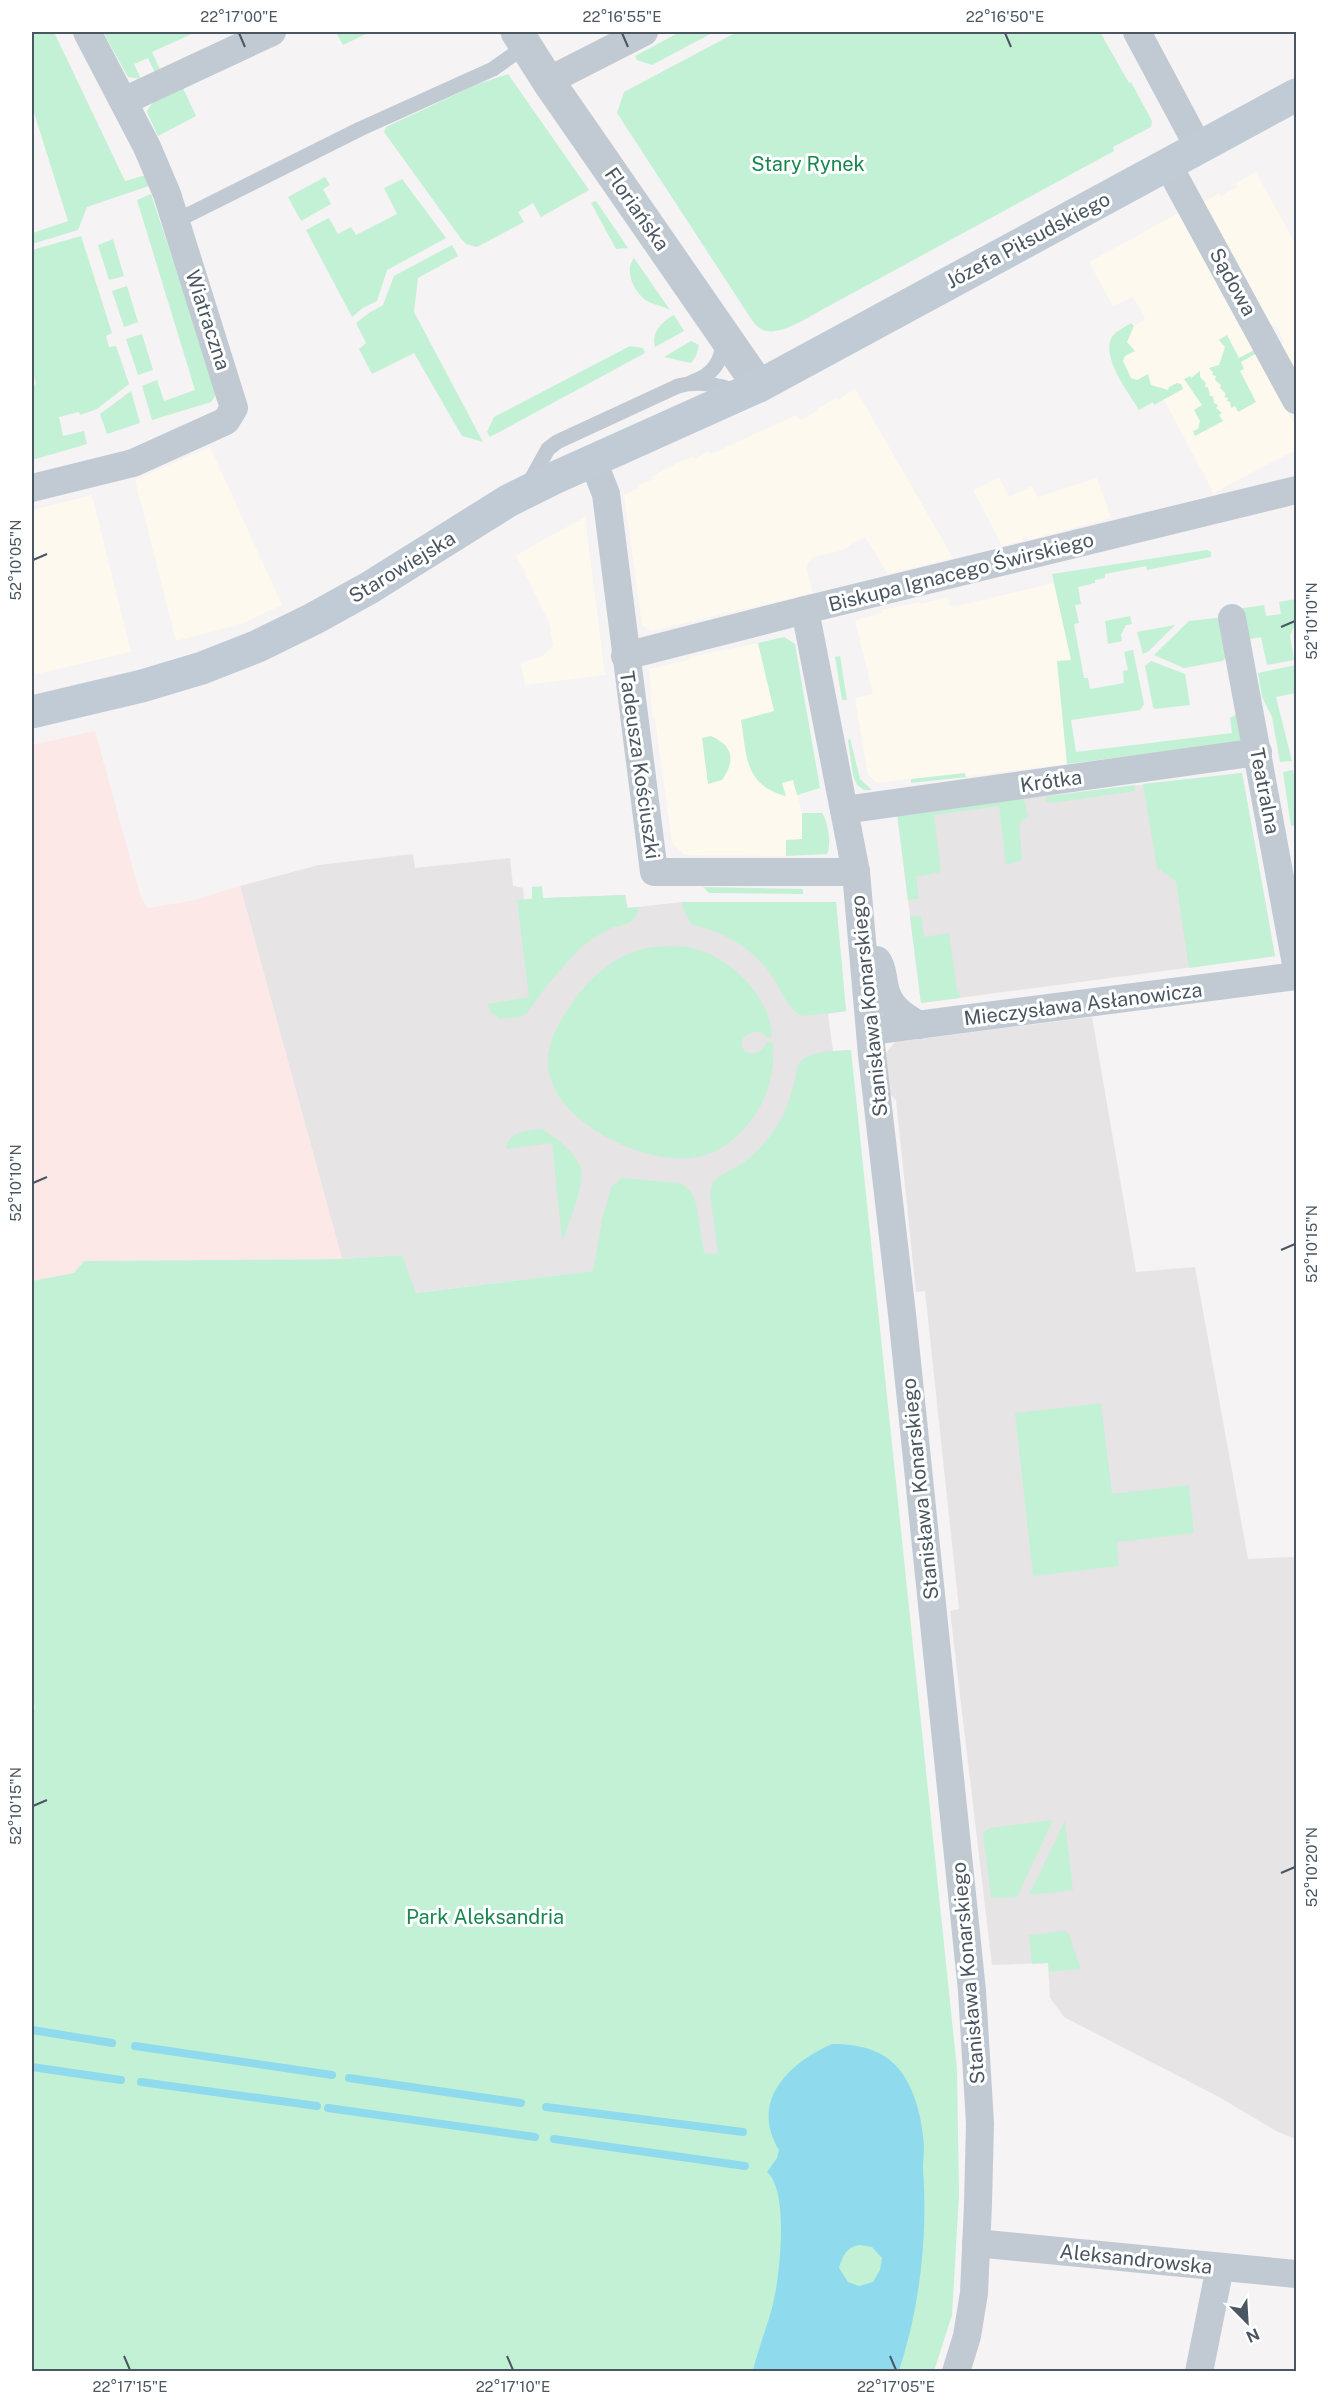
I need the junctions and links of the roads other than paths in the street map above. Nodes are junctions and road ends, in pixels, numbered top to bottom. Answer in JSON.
{"nodes":[{"id":1,"x":87,"y":32,"type":"edge"},
{"id":2,"x":273,"y":32,"type":"edge"},
{"id":3,"x":644,"y":32,"type":"edge"},
{"id":4,"x":1137,"y":32,"type":"edge"},
{"id":5,"x":522,"y":38,"type":"edge"},
{"id":6,"x":548,"y":81,"type":"junction"},
{"id":7,"x":1296,"y":95,"type":"edge"},
{"id":8,"x":124,"y":101,"type":"junction"},
{"id":9,"x":1199,"y":148,"type":"junction"},
{"id":10,"x":1168,"y":165,"type":"junction"},
{"id":11,"x":176,"y":221,"type":"junction"},
{"id":12,"x":719,"y":329,"type":"junction"},
{"id":13,"x":692,"y":382,"type":"junction"},
{"id":14,"x":750,"y":390,"type":"junction"},
{"id":15,"x":1296,"y":400,"type":"edge"},
{"id":16,"x":593,"y":461,"type":"junction"},
{"id":17,"x":32,"y":489,"type":"edge"},
{"id":18,"x":1296,"y":490,"type":"edge"},
{"id":19,"x":523,"y":494,"type":"junction"},
{"id":20,"x":806,"y":610,"type":"junction"},
{"id":21,"x":1232,"y":618,"type":"dead end"},
{"id":22,"x":625,"y":656,"type":"junction"},
{"id":23,"x":32,"y":712,"type":"edge"},
{"id":24,"x":1258,"y":752,"type":"junction"},
{"id":25,"x":844,"y":810,"type":"junction"},
{"id":26,"x":856,"y":872,"type":"junction"},
{"id":27,"x":862,"y":943,"type":"junction"},
{"id":28,"x":1296,"y":964,"type":"edge"},
{"id":29,"x":1296,"y":976,"type":"edge"},
{"id":30,"x":919,"y":1025,"type":"junction"},
{"id":31,"x":870,"y":1031,"type":"junction"},
{"id":32,"x":976,"y":2243,"type":"junction"},
{"id":33,"x":1220,"y":2267,"type":"junction"},
{"id":34,"x":1296,"y":2274,"type":"edge"},
{"id":35,"x":956,"y":2372,"type":"edge"},
{"id":36,"x":1199,"y":2372,"type":"edge"}],
"edges":[{"from":1,"to":8,"type":"street","name":"Wiatraczna"},
{"from":2,"to":8,"type":"street"},
{"from":3,"to":6,"type":"street"},
{"from":4,"to":9,"type":"street"},
{"from":5,"to":6,"type":"street","name":"Floriańska"},
{"from":5,"to":11,"type":"lane"},
{"from":6,"to":12,"type":"street","name":"Floriańska"},
{"from":7,"to":9,"type":"main road","name":"Józefa Piłsudskiego"},
{"from":8,"to":11,"type":"street","name":"Wiatraczna"},
{"from":9,"to":10,"type":"main road","name":"Józefa Piłsudskiego"},
{"from":10,"to":14,"type":"main road","name":"Józefa Piłsudskiego"},
{"from":10,"to":15,"type":"street","name":"Sądowa"},
{"from":11,"to":17,"type":"street","name":"Wiatraczna"},
{"from":12,"to":13,"type":"lane"},
{"from":12,"to":14,"type":"street","name":"Floriańska"},
{"from":13,"to":14,"type":"lane"},
{"from":13,"to":19,"type":"lane"},
{"from":14,"to":16,"type":"main road","name":"Starowiejska"},
{"from":16,"to":19,"type":"main road","name":"Starowiejska"},
{"from":16,"to":22,"type":"street","name":"Tadeusza Kościuszki"},
{"from":18,"to":20,"type":"street","name":"Biskupa Ignacego Świrskiego"},
{"from":19,"to":23,"type":"main road","name":"Starowiejska"},
{"from":20,"to":22,"type":"street","name":"Biskupa Ignacego Świrskiego"},
{"from":20,"to":25,"type":"street","name":"Stanisława Konarskiego"},
{"from":21,"to":24,"type":"street","name":"Teatralna"},
{"from":22,"to":26,"type":"street","name":"Tadeusza Kościuszki"},
{"from":24,"to":25,"type":"street","name":"Krótka"},
{"from":24,"to":28,"type":"street","name":"Teatralna"},
{"from":25,"to":26,"type":"street","name":"Stanisława Konarskiego"},
{"from":26,"to":27,"type":"street","name":"Stanisława Konarskiego"},
{"from":27,"to":30,"type":"street"},
{"from":27,"to":31,"type":"street","name":"Stanisława Konarskiego"},
{"from":29,"to":30,"type":"street","name":"Mieczysława Asłanowicza"},
{"from":30,"to":31,"type":"street","name":"Mieczysława Asłanowicza"},
{"from":31,"to":32,"type":"street","name":"Stanisława Konarskiego"},
{"from":32,"to":33,"type":"street","name":"Aleksandrowska"},
{"from":32,"to":35,"type":"street","name":"Stanisława Konarskiego"},
{"from":33,"to":34,"type":"street","name":"Aleksandrowska"},
{"from":33,"to":36,"type":"street"}]}
